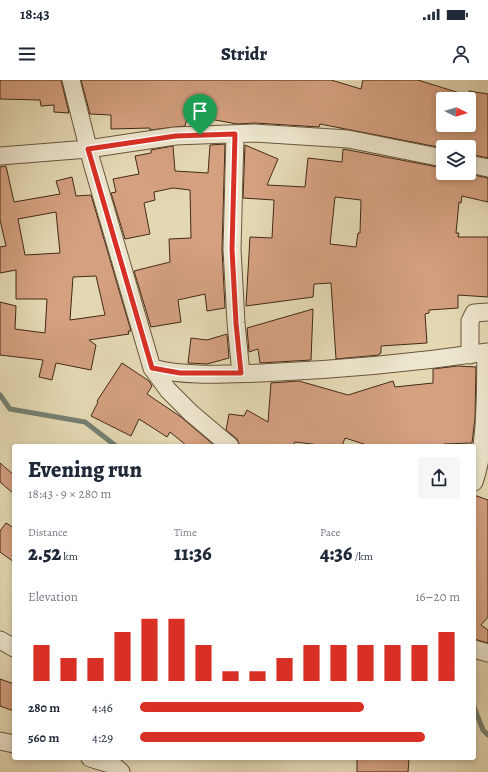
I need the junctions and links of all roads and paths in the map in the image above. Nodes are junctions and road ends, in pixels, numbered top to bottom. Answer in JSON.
{"nodes":[{"id":1,"x":72,"y":80,"type":"edge"},
{"id":2,"x":235,"y":134,"type":"junction"},
{"id":3,"x":88,"y":149,"type":"junction"},
{"id":4,"x":0,"y":156,"type":"edge"},
{"id":5,"x":436,"y":157,"type":"edge"},
{"id":6,"x":476,"y":165,"type":"edge"},
{"id":7,"x":488,"y":168,"type":"edge"},
{"id":8,"x":488,"y":312,"type":"edge"},
{"id":9,"x":481,"y":353,"type":"edge"},
{"id":10,"x":152,"y":368,"type":"junction"},
{"id":11,"x":241,"y":373,"type":"junction"},
{"id":12,"x":228,"y":444,"type":"edge"},
{"id":13,"x":476,"y":477,"type":"edge"},
{"id":14,"x":0,"y":640,"type":"edge"},
{"id":15,"x":12,"y":647,"type":"edge"},
{"id":16,"x":476,"y":650,"type":"edge"},
{"id":17,"x":488,"y":653,"type":"edge"},
{"id":18,"x":0,"y":741,"type":"edge"},
{"id":19,"x":12,"y":744,"type":"edge"},
{"id":20,"x":96,"y":760,"type":"edge"},
{"id":21,"x":121,"y":772,"type":"edge"}],
"edges":[{"from":1,"to":3,"type":"street"},
{"from":2,"to":3,"type":"street"},
{"from":2,"to":5,"type":"street"},
{"from":2,"to":11,"type":"street"},
{"from":3,"to":4,"type":"street"},
{"from":3,"to":10,"type":"street"},
{"from":6,"to":7,"type":"street"},
{"from":8,"to":9,"type":"street"},
{"from":9,"to":11,"type":"street"},
{"from":9,"to":13,"type":"street"},
{"from":10,"to":11,"type":"street"},
{"from":10,"to":12,"type":"street"},
{"from":14,"to":15,"type":"street"},
{"from":16,"to":17,"type":"street"},
{"from":18,"to":19,"type":"street"},
{"from":20,"to":21,"type":"street"}]}
